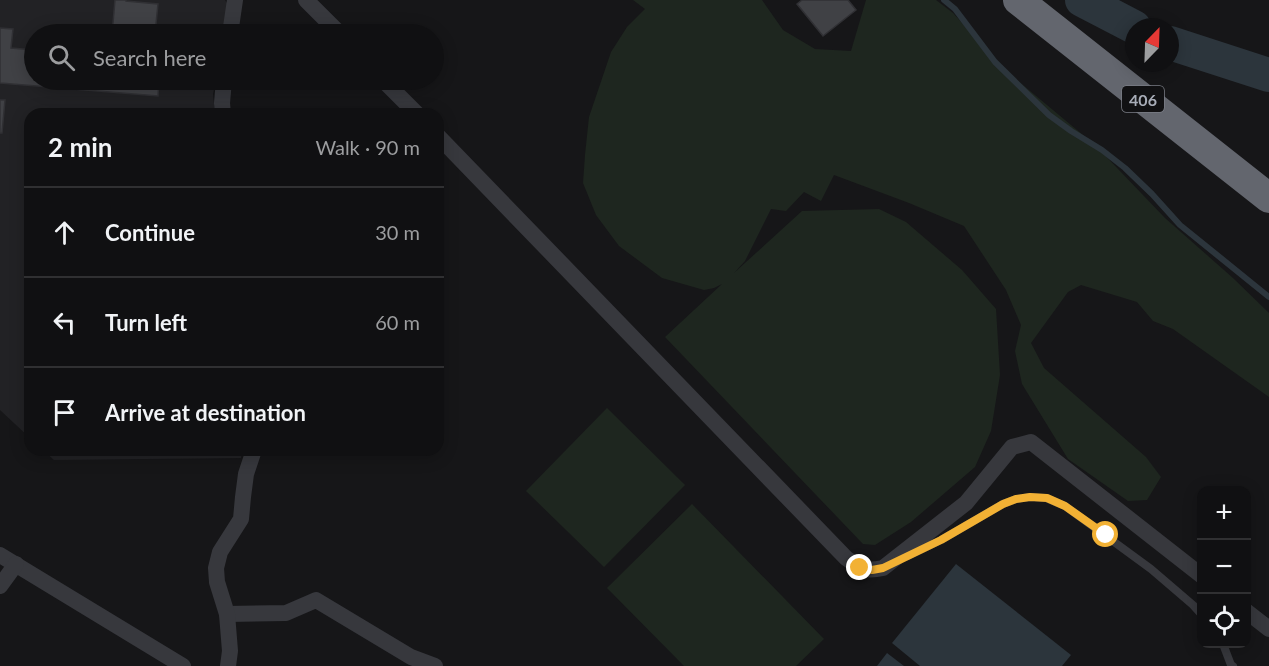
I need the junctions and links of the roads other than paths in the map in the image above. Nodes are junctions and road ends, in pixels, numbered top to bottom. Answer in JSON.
{"nodes":[{"id":1,"x":235,"y":0,"type":"edge"},
{"id":2,"x":306,"y":0,"type":"edge"},
{"id":3,"x":1018,"y":0,"type":"edge"},
{"id":4,"x":231,"y":24,"type":"edge"},
{"id":5,"x":330,"y":24,"type":"edge"},
{"id":6,"x":223,"y":90,"type":"edge"},
{"id":7,"x":393,"y":90,"type":"edge"},
{"id":8,"x":222,"y":108,"type":"edge"},
{"id":9,"x":411,"y":108,"type":"edge"},
{"id":10,"x":444,"y":142,"type":"edge"},
{"id":11,"x":1269,"y":198,"type":"edge"},
{"id":12,"x":252,"y":456,"type":"edge"},
{"id":13,"x":0,"y":555,"type":"edge"},
{"id":14,"x":16,"y":564,"type":"junction"},
{"id":15,"x":883,"y":568,"type":"junction"},
{"id":16,"x":1197,"y":572,"type":"edge"},
{"id":17,"x":0,"y":586,"type":"edge"},
{"id":18,"x":1197,"y":609,"type":"edge"},
{"id":19,"x":227,"y":614,"type":"junction"},
{"id":20,"x":1251,"y":615,"type":"edge"},
{"id":21,"x":1269,"y":629,"type":"edge"},
{"id":22,"x":1225,"y":648,"type":"edge"},
{"id":23,"x":183,"y":666,"type":"edge"},
{"id":24,"x":228,"y":666,"type":"edge"},
{"id":25,"x":435,"y":666,"type":"edge"},
{"id":26,"x":1233,"y":666,"type":"edge"}],
"edges":[{"from":1,"to":4,"type":"street"},
{"from":2,"to":5,"type":"street"},
{"from":3,"to":11,"type":"highway","number":"406"},
{"from":6,"to":8,"type":"street"},
{"from":7,"to":9,"type":"street"},
{"from":10,"to":15,"type":"street"},
{"from":12,"to":19,"type":"street"},
{"from":13,"to":14,"type":"street"},
{"from":14,"to":17,"type":"street"},
{"from":14,"to":23,"type":"street"},
{"from":15,"to":16,"type":"street"},
{"from":15,"to":18,"type":"lane"},
{"from":19,"to":24,"type":"street"},
{"from":19,"to":25,"type":"street"},
{"from":20,"to":21,"type":"street"},
{"from":22,"to":26,"type":"lane"}]}
